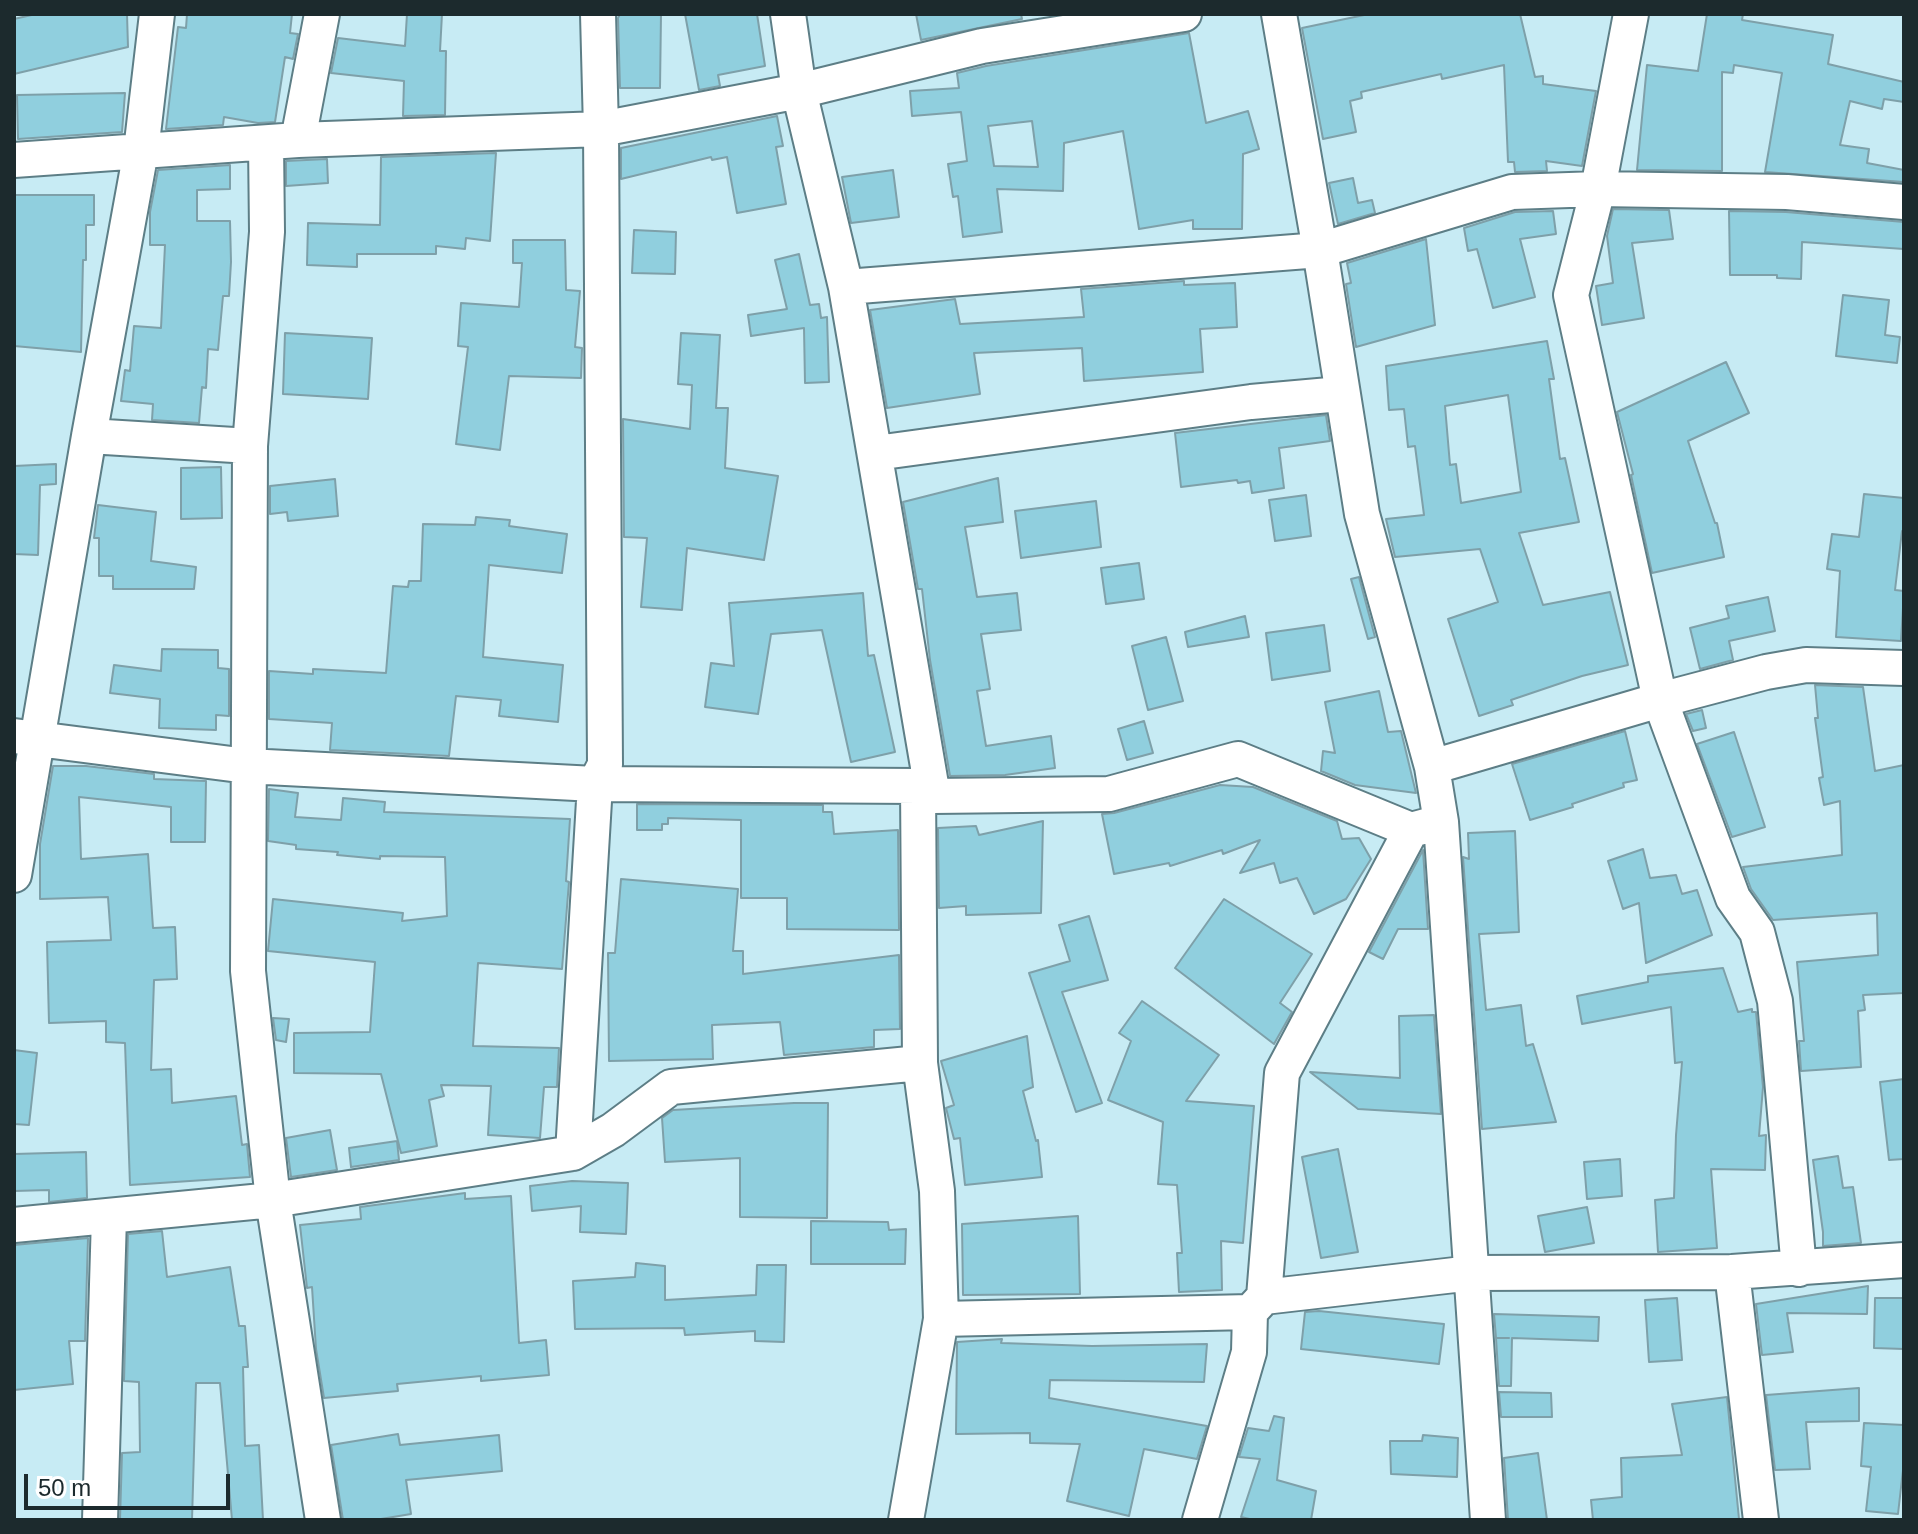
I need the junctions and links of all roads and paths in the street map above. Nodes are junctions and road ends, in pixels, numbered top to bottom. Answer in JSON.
{"nodes":[{"id":1,"x":157,"y":14,"type":"edge"},
{"id":2,"x":322,"y":14,"type":"edge"},
{"id":3,"x":598,"y":14,"type":"edge"},
{"id":4,"x":788,"y":14,"type":"edge"},
{"id":5,"x":1184,"y":14,"type":"edge"},
{"id":6,"x":1279,"y":14,"type":"edge"},
{"id":7,"x":1631,"y":14,"type":"edge"},
{"id":8,"x":799,"y":91,"type":"junction"},
{"id":9,"x":601,"y":129,"type":"junction"},
{"id":10,"x":282,"y":141,"type":"junction"},
{"id":11,"x":141,"y":151,"type":"junction"},
{"id":12,"x":14,"y":160,"type":"edge"},
{"id":13,"x":1598,"y":189,"type":"junction"},
{"id":14,"x":1904,"y":202,"type":"edge"},
{"id":15,"x":1320,"y":250,"type":"junction"},
{"id":16,"x":846,"y":287,"type":"junction"},
{"id":17,"x":1341,"y":394,"type":"junction"},
{"id":18,"x":89,"y":436,"type":"junction"},
{"id":19,"x":250,"y":446,"type":"junction"},
{"id":20,"x":876,"y":453,"type":"junction"},
{"id":21,"x":1904,"y":668,"type":"edge"},
{"id":22,"x":1660,"y":700,"type":"junction"},
{"id":23,"x":27,"y":737,"type":"edge"},
{"id":24,"x":247,"y":766,"type":"junction"},
{"id":25,"x":1432,"y":767,"type":"junction"},
{"id":26,"x":595,"y":784,"type":"junction"},
{"id":27,"x":926,"y":791,"type":"junction"},
{"id":28,"x":1426,"y":826,"type":"junction"},
{"id":29,"x":14,"y":875,"type":"edge"},
{"id":30,"x":920,"y":1063,"type":"junction"},
{"id":31,"x":573,"y":1153,"type":"junction"},
{"id":32,"x":273,"y":1200,"type":"junction"},
{"id":33,"x":109,"y":1217,"type":"junction"},
{"id":34,"x":14,"y":1225,"type":"edge"},
{"id":35,"x":1904,"y":1260,"type":"edge"},
{"id":36,"x":1799,"y":1269,"type":"junction"},
{"id":37,"x":1732,"y":1272,"type":"junction"},
{"id":38,"x":1472,"y":1273,"type":"junction"},
{"id":39,"x":1257,"y":1304,"type":"junction"},
{"id":40,"x":941,"y":1319,"type":"junction"},
{"id":41,"x":100,"y":1520,"type":"edge"},
{"id":42,"x":323,"y":1520,"type":"edge"},
{"id":43,"x":906,"y":1520,"type":"edge"},
{"id":44,"x":1200,"y":1520,"type":"edge"},
{"id":45,"x":1488,"y":1520,"type":"edge"},
{"id":46,"x":1761,"y":1520,"type":"edge"}],
"edges":[{"from":1,"to":11,"type":"street"},
{"from":2,"to":10,"type":"street"},
{"from":3,"to":9,"type":"street"},
{"from":4,"to":8,"type":"street"},
{"from":5,"to":8,"type":"street"},
{"from":6,"to":15,"type":"street"},
{"from":7,"to":13,"type":"street"},
{"from":8,"to":9,"type":"street"},
{"from":8,"to":16,"type":"street"},
{"from":9,"to":10,"type":"street"},
{"from":9,"to":26,"type":"street"},
{"from":10,"to":11,"type":"street"},
{"from":10,"to":19,"type":"street"},
{"from":11,"to":12,"type":"street"},
{"from":11,"to":18,"type":"street"},
{"from":13,"to":14,"type":"street"},
{"from":13,"to":15,"type":"street"},
{"from":13,"to":22,"type":"street"},
{"from":15,"to":16,"type":"street"},
{"from":15,"to":17,"type":"street"},
{"from":16,"to":20,"type":"street"},
{"from":17,"to":20,"type":"street"},
{"from":17,"to":25,"type":"street"},
{"from":18,"to":19,"type":"street"},
{"from":18,"to":23,"type":"street"},
{"from":19,"to":24,"type":"street"},
{"from":20,"to":27,"type":"street"},
{"from":21,"to":22,"type":"street"},
{"from":22,"to":25,"type":"street"},
{"from":22,"to":36,"type":"street"},
{"from":23,"to":24,"type":"street"},
{"from":23,"to":29,"type":"street"},
{"from":24,"to":26,"type":"street"},
{"from":24,"to":32,"type":"street"},
{"from":25,"to":28,"type":"street"},
{"from":26,"to":27,"type":"street"},
{"from":26,"to":31,"type":"street"},
{"from":27,"to":28,"type":"street"},
{"from":27,"to":30,"type":"street"},
{"from":28,"to":38,"type":"street"},
{"from":28,"to":39,"type":"street"},
{"from":30,"to":31,"type":"street"},
{"from":30,"to":40,"type":"street"},
{"from":31,"to":32,"type":"street"},
{"from":32,"to":33,"type":"street"},
{"from":32,"to":42,"type":"street"},
{"from":33,"to":34,"type":"street"},
{"from":33,"to":41,"type":"street"},
{"from":35,"to":36,"type":"street"},
{"from":36,"to":37,"type":"street"},
{"from":37,"to":38,"type":"street"},
{"from":37,"to":46,"type":"street"},
{"from":38,"to":39,"type":"street"},
{"from":38,"to":45,"type":"street"},
{"from":39,"to":40,"type":"street"},
{"from":39,"to":44,"type":"street"},
{"from":40,"to":43,"type":"street"}]}
